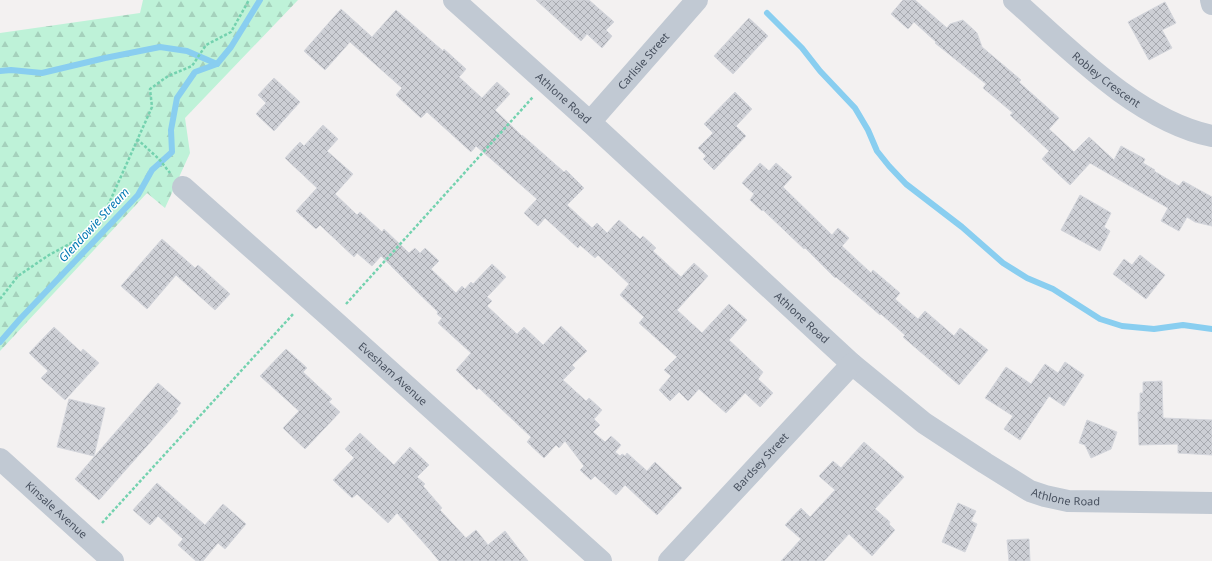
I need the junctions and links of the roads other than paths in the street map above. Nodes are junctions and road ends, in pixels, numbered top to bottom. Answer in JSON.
{"nodes":[{"id":1,"x":454,"y":0,"type":"edge"},
{"id":2,"x":697,"y":0,"type":"edge"},
{"id":3,"x":1014,"y":0,"type":"edge"},
{"id":4,"x":1211,"y":0,"type":"edge"},
{"id":5,"x":1212,"y":4,"type":"edge"},
{"id":6,"x":590,"y":122,"type":"junction"},
{"id":7,"x":1212,"y":136,"type":"edge"},
{"id":8,"x":177,"y":181,"type":"road end"},
{"id":9,"x":852,"y":364,"type":"junction"},
{"id":10,"x":0,"y":459,"type":"edge"},
{"id":11,"x":1212,"y":502,"type":"edge"},
{"id":12,"x":113,"y":561,"type":"edge"},
{"id":13,"x":601,"y":561,"type":"edge"},
{"id":14,"x":669,"y":561,"type":"edge"}],
"edges":[{"from":1,"to":6,"type":"street","name":"Athlone Road"},
{"from":2,"to":6,"type":"street","name":"Carlisle Street"},
{"from":3,"to":7,"type":"street","name":"Robley Crescent"},
{"from":4,"to":5,"type":"street"},
{"from":6,"to":9,"type":"street","name":"Athlone Road"},
{"from":8,"to":13,"type":"street","name":"Evesham Avenue"},
{"from":9,"to":11,"type":"street","name":"Athlone Road"},
{"from":9,"to":14,"type":"street","name":"Bardsey Street"},
{"from":10,"to":12,"type":"street","name":"Kinsale Avenue"}]}
